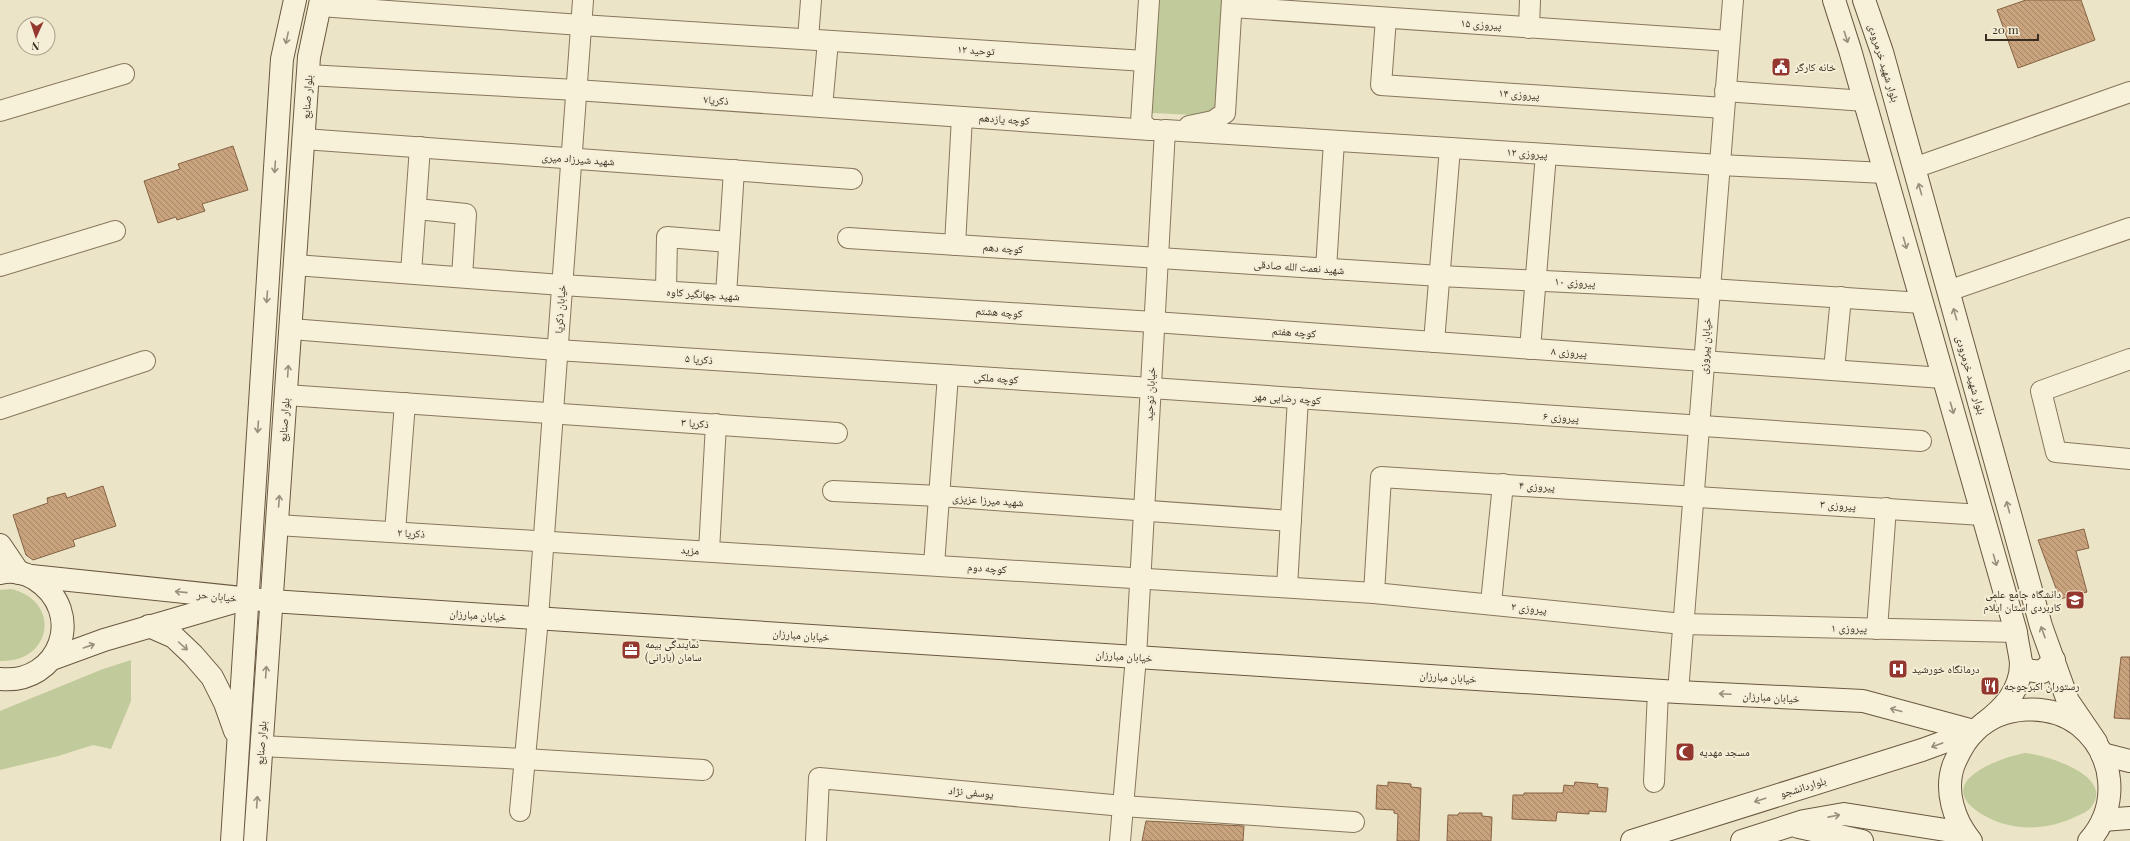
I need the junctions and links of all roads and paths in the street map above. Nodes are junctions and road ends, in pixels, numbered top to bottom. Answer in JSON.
{"nodes":[{"id":1,"x":295,"y":0,"type":"edge"},
{"id":2,"x":582,"y":0,"type":"edge"},
{"id":3,"x":811,"y":0,"type":"edge"},
{"id":4,"x":1149,"y":0,"type":"edge"},
{"id":5,"x":1530,"y":0,"type":"edge"},
{"id":6,"x":1733,"y":0,"type":"edge"},
{"id":7,"x":1834,"y":0,"type":"edge"},
{"id":8,"x":1864,"y":0,"type":"edge"},
{"id":9,"x":320,"y":3,"type":"edge"},
{"id":10,"x":1232,"y":4,"type":"edge"},
{"id":11,"x":1386,"y":18,"type":"junction"},
{"id":12,"x":581,"y":25,"type":"junction"},
{"id":13,"x":1529,"y":28,"type":"junction"},
{"id":14,"x":808,"y":39,"type":"junction"},
{"id":15,"x":828,"y":41,"type":"junction"},
{"id":16,"x":1729,"y":41,"type":"junction"},
{"id":17,"x":1145,"y":61,"type":"junction"},
{"id":18,"x":124,"y":74,"type":"dead end"},
{"id":19,"x":308,"y":75,"type":"junction"},
{"id":20,"x":576,"y":90,"type":"junction"},
{"id":21,"x":2130,"y":92,"type":"edge"},
{"id":22,"x":1725,"y":100,"type":"junction"},
{"id":23,"x":1865,"y":101,"type":"junction"},
{"id":24,"x":822,"y":107,"type":"junction"},
{"id":25,"x":857,"y":109,"type":"joint"},
{"id":26,"x":0,"y":111,"type":"edge"},
{"id":27,"x":962,"y":117,"type":"junction"},
{"id":28,"x":1158,"y":130,"type":"junction"},
{"id":29,"x":304,"y":139,"type":"junction"},
{"id":30,"x":1334,"y":141,"type":"junction"},
{"id":31,"x":420,"y":147,"type":"junction"},
{"id":32,"x":1450,"y":148,"type":"junction"},
{"id":33,"x":1546,"y":154,"type":"junction"},
{"id":34,"x":571,"y":158,"type":"junction"},
{"id":35,"x":1720,"y":166,"type":"junction"},
{"id":36,"x":1914,"y":168,"type":"junction"},
{"id":37,"x":734,"y":170,"type":"junction"},
{"id":38,"x":1885,"y":173,"type":"junction"},
{"id":39,"x":852,"y":179,"type":"dead end"},
{"id":40,"x":417,"y":209,"type":"junction"},
{"id":41,"x":2130,"y":228,"type":"edge"},
{"id":42,"x":114,"y":231,"type":"dead end"},
{"id":43,"x":848,"y":238,"type":"dead end"},
{"id":44,"x":729,"y":242,"type":"junction"},
{"id":45,"x":955,"y":245,"type":"junction"},
{"id":46,"x":1158,"y":258,"type":"junction"},
{"id":47,"x":295,"y":265,"type":"junction"},
{"id":48,"x":0,"y":266,"type":"edge"},
{"id":49,"x":1326,"y":269,"type":"junction"},
{"id":50,"x":411,"y":273,"type":"junction"},
{"id":51,"x":1440,"y":276,"type":"junction"},
{"id":52,"x":462,"y":277,"type":"junction"},
{"id":53,"x":1536,"y":280,"type":"junction"},
{"id":54,"x":562,"y":285,"type":"junction"},
{"id":55,"x":1710,"y":289,"type":"junction"},
{"id":56,"x":666,"y":291,"type":"junction"},
{"id":57,"x":1948,"y":291,"type":"junction"},
{"id":58,"x":726,"y":295,"type":"junction"},
{"id":59,"x":1841,"y":297,"type":"junction"},
{"id":60,"x":1922,"y":302,"type":"junction"},
{"id":61,"x":844,"y":303,"type":"joint"},
{"id":62,"x":1154,"y":322,"type":"junction"},
{"id":63,"x":291,"y":329,"type":"junction"},
{"id":64,"x":1434,"y":342,"type":"junction"},
{"id":65,"x":1530,"y":349,"type":"junction"},
{"id":66,"x":557,"y":350,"type":"junction"},
{"id":67,"x":2130,"y":359,"type":"edge"},
{"id":68,"x":145,"y":361,"type":"dead end"},
{"id":69,"x":1704,"y":361,"type":"junction"},
{"id":70,"x":840,"y":368,"type":"joint"},
{"id":71,"x":1834,"y":370,"type":"junction"},
{"id":72,"x":948,"y":375,"type":"junction"},
{"id":73,"x":1943,"y":378,"type":"junction"},
{"id":74,"x":1151,"y":388,"type":"junction"},
{"id":75,"x":286,"y":395,"type":"junction"},
{"id":76,"x":1298,"y":398,"type":"junction"},
{"id":77,"x":405,"y":403,"type":"junction"},
{"id":78,"x":1424,"y":407,"type":"joint"},
{"id":79,"x":0,"y":410,"type":"edge"},
{"id":80,"x":552,"y":414,"type":"junction"},
{"id":81,"x":716,"y":424,"type":"junction"},
{"id":82,"x":1699,"y":426,"type":"junction"},
{"id":83,"x":837,"y":433,"type":"dead end"},
{"id":84,"x":1921,"y":442,"type":"dead end"},
{"id":85,"x":2130,"y":459,"type":"edge"},
{"id":86,"x":1503,"y":484,"type":"junction"},
{"id":87,"x":833,"y":491,"type":"dead end"},
{"id":88,"x":939,"y":496,"type":"junction"},
{"id":89,"x":1693,"y":496,"type":"junction"},
{"id":90,"x":1886,"y":508,"type":"junction"},
{"id":91,"x":1144,"y":512,"type":"junction"},
{"id":92,"x":1982,"y":514,"type":"junction"},
{"id":93,"x":1291,"y":521,"type":"junction"},
{"id":94,"x":277,"y":525,"type":"junction"},
{"id":95,"x":394,"y":532,"type":"junction"},
{"id":96,"x":545,"y":541,"type":"junction"},
{"id":97,"x":0,"y":545,"type":"edge"},
{"id":98,"x":709,"y":551,"type":"junction"},
{"id":99,"x":834,"y":559,"type":"joint"},
{"id":100,"x":934,"y":565,"type":"junction"},
{"id":101,"x":16,"y":574,"type":"edge"},
{"id":102,"x":1140,"y":578,"type":"junction"},
{"id":103,"x":1287,"y":587,"type":"junction"},
{"id":104,"x":1374,"y":593,"type":"junction"},
{"id":105,"x":247,"y":599,"type":"junction"},
{"id":106,"x":271,"y":601,"type":"junction"},
{"id":107,"x":1491,"y":604,"type":"junction"},
{"id":108,"x":538,"y":618,"type":"junction"},
{"id":109,"x":1683,"y":624,"type":"junction"},
{"id":110,"x":149,"y":626,"type":"junction"},
{"id":111,"x":1877,"y":629,"type":"junction"},
{"id":112,"x":2016,"y":632,"type":"junction"},
{"id":113,"x":1136,"y":657,"type":"junction"},
{"id":114,"x":52,"y":659,"type":"junction"},
{"id":115,"x":2054,"y":660,"type":"junction"},
{"id":116,"x":2021,"y":663,"type":"junction"},
{"id":117,"x":6,"y":681,"type":"edge"},
{"id":118,"x":1668,"y":692,"type":"junction"},
{"id":119,"x":1978,"y":728,"type":"junction"},
{"id":120,"x":238,"y":741,"type":"junction"},
{"id":121,"x":261,"y":746,"type":"junction"},
{"id":122,"x":2099,"y":748,"type":"junction"},
{"id":123,"x":524,"y":758,"type":"junction"},
{"id":124,"x":2130,"y":761,"type":"edge"},
{"id":125,"x":703,"y":770,"type":"dead end"},
{"id":126,"x":1654,"y":782,"type":"dead end"},
{"id":127,"x":1123,"y":806,"type":"junction"},
{"id":128,"x":520,"y":811,"type":"dead end"},
{"id":129,"x":2130,"y":818,"type":"edge"},
{"id":130,"x":2103,"y":820,"type":"junction"},
{"id":131,"x":1354,"y":822,"type":"dead end"},
{"id":132,"x":1790,"y":826,"type":"junction"},
{"id":133,"x":1968,"y":837,"type":"edge"},
{"id":134,"x":232,"y":841,"type":"edge"},
{"id":135,"x":255,"y":841,"type":"edge"},
{"id":136,"x":816,"y":841,"type":"edge"},
{"id":137,"x":1120,"y":841,"type":"edge"},
{"id":138,"x":1632,"y":841,"type":"edge"},
{"id":139,"x":1742,"y":841,"type":"edge"},
{"id":140,"x":1862,"y":841,"type":"edge"},
{"id":141,"x":2090,"y":841,"type":"edge"}],
"edges":[{"from":1,"to":105,"type":"street","name":"بلوار صنایع","one_way":true},
{"from":2,"to":12,"type":"street","name":"خیابان ذکریا"},
{"from":3,"to":14,"type":"street"},
{"from":4,"to":17,"type":"street"},
{"from":5,"to":13,"type":"street"},
{"from":6,"to":16,"type":"street","name":"خیابان پیروزی"},
{"from":7,"to":23,"type":"street","one_way":true},
{"from":8,"to":36,"type":"street","name":"بلوار شهید خرمرودی"},
{"from":9,"to":12,"type":"street","name":"توحید ۱۲"},
{"from":9,"to":19,"type":"street","name":"بلوار صنایع"},
{"from":10,"to":11,"type":"street","name":"پیروزی ۱۵"},
{"from":10,"to":28,"type":"street"},
{"from":11,"to":13,"type":"street","name":"پیروزی ۱۵"},
{"from":11,"to":22,"type":"street","name":"پیروزی ۱۴"},
{"from":12,"to":14,"type":"street","name":"توحید ۱۲"},
{"from":12,"to":20,"type":"street","name":"خیابان ذکریا"},
{"from":13,"to":16,"type":"street","name":"پیروزی ۱۵"},
{"from":14,"to":15,"type":"street","name":"توحید ۱۲"},
{"from":15,"to":17,"type":"street","name":"توحید ۱۲"},
{"from":15,"to":24,"type":"street"},
{"from":16,"to":22,"type":"street","name":"خیابان پیروزی"},
{"from":17,"to":28,"type":"street"},
{"from":18,"to":26,"type":"street"},
{"from":19,"to":20,"type":"street","name":"ذکریا۷"},
{"from":19,"to":29,"type":"street","name":"بلوار صنایع"},
{"from":20,"to":24,"type":"street","name":"ذکریا۷"},
{"from":20,"to":34,"type":"street","name":"خیابان ذکریا"},
{"from":21,"to":36,"type":"street"},
{"from":22,"to":23,"type":"street"},
{"from":22,"to":35,"type":"street","name":"خیابان پیروزی"},
{"from":23,"to":38,"type":"street"},
{"from":24,"to":25,"type":"street","name":"ذکریا۷"},
{"from":25,"to":27,"type":"street","name":"کوچه یازدهم"},
{"from":27,"to":28,"type":"street","name":"کوچه یازدهم"},
{"from":27,"to":45,"type":"street"},
{"from":28,"to":30,"type":"street","name":"پیروزی ۱۲"},
{"from":28,"to":46,"type":"street","name":"خیابان توحید"},
{"from":29,"to":31,"type":"street","name":"شهید شیرزاد میری"},
{"from":29,"to":47,"type":"street","name":"بلوار صنایع"},
{"from":30,"to":32,"type":"street","name":"پیروزی ۱۲"},
{"from":30,"to":49,"type":"street"},
{"from":31,"to":34,"type":"street","name":"شهید شیرزاد میری"},
{"from":31,"to":40,"type":"street"},
{"from":32,"to":33,"type":"street","name":"پیروزی ۱۲"},
{"from":32,"to":51,"type":"street"},
{"from":33,"to":35,"type":"street","name":"پیروزی ۱۲"},
{"from":33,"to":53,"type":"street"},
{"from":34,"to":37,"type":"street","name":"شهید شیرزاد میری"},
{"from":34,"to":54,"type":"street","name":"خیابان ذکریا"},
{"from":35,"to":38,"type":"street","name":"پیروزی ۱۲"},
{"from":35,"to":55,"type":"street","name":"خیابان پیروزی"},
{"from":57,"to":36,"type":"street","name":"بلوار شهید خرمرودی","one_way":true},
{"from":37,"to":39,"type":"street","name":"شهید شیرزاد میری"},
{"from":37,"to":44,"type":"street"},
{"from":38,"to":60,"type":"street","one_way":true},
{"from":40,"to":50,"type":"street"},
{"from":40,"to":52,"type":"street"},
{"from":41,"to":57,"type":"street"},
{"from":42,"to":48,"type":"street"},
{"from":43,"to":45,"type":"street","name":"کوچه دهم"},
{"from":44,"to":56,"type":"street"},
{"from":44,"to":58,"type":"street"},
{"from":45,"to":46,"type":"street","name":"کوچه دهم"},
{"from":46,"to":49,"type":"street","name":"شهید نعمت الله صادقی"},
{"from":46,"to":62,"type":"street","name":"خیابان توحید"},
{"from":47,"to":50,"type":"street","name":"شهید جهانگیر کاوه"},
{"from":47,"to":63,"type":"street","name":"بلوار صنایع"},
{"from":49,"to":51,"type":"street","name":"شهید نعمت الله صادقی"},
{"from":50,"to":52,"type":"street","name":"شهید جهانگیر کاوه"},
{"from":51,"to":53,"type":"street","name":"پیروزی ۱۰"},
{"from":51,"to":64,"type":"street"},
{"from":52,"to":54,"type":"street","name":"شهید جهانگیر کاوه"},
{"from":53,"to":55,"type":"street","name":"پیروزی ۱۰"},
{"from":53,"to":65,"type":"street"},
{"from":54,"to":56,"type":"street","name":"شهید جهانگیر کاوه"},
{"from":54,"to":66,"type":"street","name":"خیابان ذکریا"},
{"from":55,"to":59,"type":"street","name":"پیروزی ۱۰"},
{"from":55,"to":69,"type":"street","name":"خیابان پیروزی"},
{"from":56,"to":58,"type":"street","name":"شهید جهانگیر کاوه"},
{"from":115,"to":57,"type":"street","name":"بلوار شهید خرمرودی","one_way":true},
{"from":58,"to":61,"type":"street","name":"شهید جهانگیر کاوه"},
{"from":59,"to":60,"type":"street","name":"پیروزی ۱۰"},
{"from":59,"to":71,"type":"street"},
{"from":60,"to":73,"type":"street"},
{"from":61,"to":62,"type":"street","name":"کوچه هشتم"},
{"from":62,"to":64,"type":"street","name":"کوچه هفتم"},
{"from":62,"to":74,"type":"street","name":"خیابان توحید"},
{"from":63,"to":66,"type":"street","name":"ذکریا ۵"},
{"from":75,"to":63,"type":"street","name":"بلوار صنایع","one_way":true},
{"from":64,"to":65,"type":"street","name":"پیروزی ۸"},
{"from":65,"to":69,"type":"street","name":"پیروزی ۸"},
{"from":66,"to":70,"type":"street","name":"ذکریا ۵"},
{"from":66,"to":80,"type":"street","name":"خیابان ذکریا"},
{"from":67,"to":85,"type":"street"},
{"from":68,"to":79,"type":"street"},
{"from":69,"to":71,"type":"street","name":"پیروزی ۸"},
{"from":69,"to":82,"type":"street","name":"خیابان پیروزی"},
{"from":70,"to":72,"type":"street","name":"کوچه ملکی"},
{"from":71,"to":73,"type":"street","name":"پیروزی ۸"},
{"from":72,"to":74,"type":"street","name":"کوچه ملکی"},
{"from":72,"to":88,"type":"street"},
{"from":73,"to":92,"type":"street","one_way":true},
{"from":74,"to":76,"type":"street","name":"کوچه رضایی مهر"},
{"from":74,"to":91,"type":"street","name":"خیابان توحید"},
{"from":75,"to":77,"type":"street","name":"ذکریا ۳"},
{"from":94,"to":75,"type":"street","name":"بلوار صنایع","one_way":true},
{"from":76,"to":78,"type":"street","name":"کوچه رضایی مهر"},
{"from":76,"to":93,"type":"street"},
{"from":77,"to":80,"type":"street","name":"ذکریا ۳"},
{"from":77,"to":95,"type":"street"},
{"from":78,"to":82,"type":"street","name":"پیروزی ۶"},
{"from":80,"to":81,"type":"street","name":"ذکریا ۳"},
{"from":80,"to":96,"type":"street","name":"خیابان ذکریا"},
{"from":81,"to":83,"type":"street","name":"ذکریا ۳"},
{"from":81,"to":98,"type":"street"},
{"from":82,"to":84,"type":"street","name":"پیروزی ۶"},
{"from":82,"to":89,"type":"street","name":"خیابان پیروزی"},
{"from":86,"to":89,"type":"street","name":"پیروزی ۴"},
{"from":86,"to":104,"type":"street","name":"پیروزی ۴"},
{"from":86,"to":107,"type":"street"},
{"from":87,"to":88,"type":"street","name":"شهید میرزا عزیزی"},
{"from":88,"to":91,"type":"street","name":"شهید میرزا عزیزی"},
{"from":88,"to":100,"type":"street"},
{"from":89,"to":90,"type":"street","name":"پیروزی ۳"},
{"from":89,"to":109,"type":"street","name":"خیابان پیروزی"},
{"from":90,"to":92,"type":"street","name":"پیروزی ۳"},
{"from":90,"to":111,"type":"street"},
{"from":91,"to":93,"type":"street","name":"شهید میرزا عزیزی"},
{"from":91,"to":102,"type":"street","name":"خیابان توحید"},
{"from":92,"to":112,"type":"street","one_way":true},
{"from":93,"to":103,"type":"street"},
{"from":94,"to":95,"type":"street","name":"ذکریا ۲"},
{"from":94,"to":106,"type":"street","name":"بلوار صنایع"},
{"from":95,"to":96,"type":"street","name":"ذکریا ۲"},
{"from":96,"to":98,"type":"street","name":"مزید"},
{"from":96,"to":108,"type":"street","name":"خیابان ذکریا"},
{"from":97,"to":101,"type":"street"},
{"from":98,"to":99,"type":"street","name":"مزید"},
{"from":99,"to":100,"type":"street","name":"کوچه دوم"},
{"from":100,"to":102,"type":"street","name":"کوچه دوم"},
{"from":105,"to":101,"type":"street","name":"خیابان حر","one_way":true},
{"from":101,"to":114,"type":"street"},
{"from":102,"to":103,"type":"street","name":"کوچه دوم"},
{"from":102,"to":113,"type":"street","name":"خیابان توحید"},
{"from":103,"to":104,"type":"street","name":"پیروزی ۲"},
{"from":104,"to":107,"type":"street","name":"پیروزی ۲"},
{"from":105,"to":106,"type":"street","name":"خیابان مبارزان"},
{"from":105,"to":110,"type":"street","name":"خیابان حر"},
{"from":105,"to":120,"type":"street","name":"بلوار صنایع"},
{"from":106,"to":108,"type":"street","name":"خیابان مبارزان"},
{"from":121,"to":106,"type":"street","name":"بلوار صنایع","one_way":true},
{"from":107,"to":109,"type":"street","name":"پیروزی ۲"},
{"from":108,"to":113,"type":"street","name":"خیابان مبارزان"},
{"from":108,"to":123,"type":"street","name":"خیابان ذکریا"},
{"from":109,"to":111,"type":"street","name":"پیروزی ۱"},
{"from":109,"to":118,"type":"street","name":"خیابان پیروزی"},
{"from":114,"to":110,"type":"street","name":"خیابان حر","one_way":true},
{"from":110,"to":120,"type":"street","one_way":true},
{"from":111,"to":112,"type":"street","name":"پیروزی ۱"},
{"from":112,"to":116,"type":"street"},
{"from":113,"to":118,"type":"street","name":"خیابان مبارزان"},
{"from":113,"to":127,"type":"street","name":"خیابان توحید"},
{"from":114,"to":117,"type":"street"},
{"from":115,"to":116,"type":"street"},
{"from":115,"to":122,"type":"street","name":"بلوار شهید خرمرودی"},
{"from":116,"to":119,"type":"street"},
{"from":119,"to":118,"type":"street","name":"خیابان مبارزان","one_way":true},
{"from":118,"to":126,"type":"street","name":"خیابان پیروزی"},
{"from":119,"to":122,"type":"street"},
{"from":119,"to":133,"type":"street"},
{"from":119,"to":138,"type":"street","name":"بلواردانشجو","one_way":true},
{"from":120,"to":134,"type":"street","name":"بلوار صنایع"},
{"from":121,"to":123,"type":"street"},
{"from":135,"to":121,"type":"street","name":"بلوار صنایع","one_way":true},
{"from":122,"to":124,"type":"street"},
{"from":122,"to":130,"type":"street"},
{"from":123,"to":125,"type":"street"},
{"from":123,"to":128,"type":"street","name":"خیابان ذکریا"},
{"from":127,"to":131,"type":"street","name":"یوسفی نژاد"},
{"from":127,"to":136,"type":"street","name":"یوسفی نژاد"},
{"from":127,"to":137,"type":"street","name":"خیابان توحید"},
{"from":129,"to":130,"type":"street"},
{"from":130,"to":141,"type":"street"},
{"from":132,"to":133,"type":"street","one_way":true},
{"from":132,"to":139,"type":"street"},
{"from":132,"to":140,"type":"street"}]}
